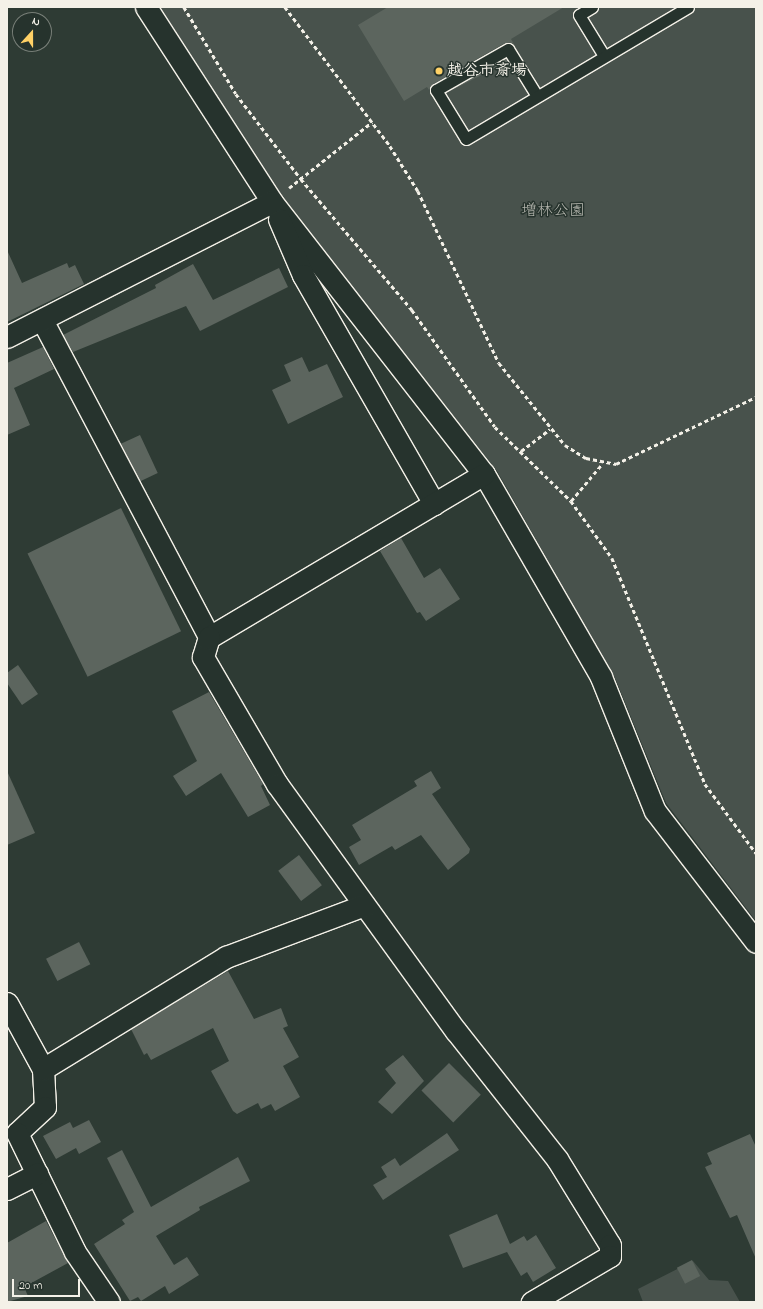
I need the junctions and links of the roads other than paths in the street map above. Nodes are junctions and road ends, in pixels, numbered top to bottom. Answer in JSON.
{"nodes":[{"id":1,"x":146,"y":7,"type":"edge"},
{"id":2,"x":592,"y":7,"type":"edge"},
{"id":3,"x":688,"y":7,"type":"edge"},
{"id":4,"x":604,"y":56,"type":"junction"},
{"id":5,"x":537,"y":96,"type":"junction"},
{"id":6,"x":272,"y":202,"type":"junction"},
{"id":7,"x":42,"y":320,"type":"junction"},
{"id":8,"x":7,"y":337,"type":"edge"},
{"id":9,"x":484,"y":474,"type":"junction"},
{"id":10,"x":434,"y":504,"type":"junction"},
{"id":11,"x":209,"y":637,"type":"junction"},
{"id":12,"x":364,"y":905,"type":"junction"},
{"id":13,"x":756,"y":942,"type":"edge"},
{"id":14,"x":7,"y":1003,"type":"edge"},
{"id":15,"x":42,"y":1069,"type":"junction"},
{"id":16,"x":37,"y":1174,"type":"junction"},
{"id":17,"x":7,"y":1189,"type":"edge"},
{"id":18,"x":109,"y":1302,"type":"edge"},
{"id":19,"x":532,"y":1302,"type":"edge"}],
"edges":[{"from":1,"to":6,"type":"street"},
{"from":2,"to":4,"type":"lane"},
{"from":3,"to":4,"type":"lane"},
{"from":4,"to":5,"type":"lane"},
{"from":5,"to":5,"type":"lane"},
{"from":6,"to":7,"type":"street"},
{"from":6,"to":9,"type":"street"},
{"from":6,"to":10,"type":"street"},
{"from":7,"to":8,"type":"street"},
{"from":7,"to":11,"type":"street"},
{"from":9,"to":10,"type":"street"},
{"from":9,"to":13,"type":"street"},
{"from":10,"to":11,"type":"street"},
{"from":11,"to":12,"type":"street"},
{"from":12,"to":15,"type":"street"},
{"from":12,"to":19,"type":"street"},
{"from":14,"to":15,"type":"street"},
{"from":15,"to":16,"type":"street"},
{"from":16,"to":17,"type":"street"},
{"from":16,"to":18,"type":"street"}]}
